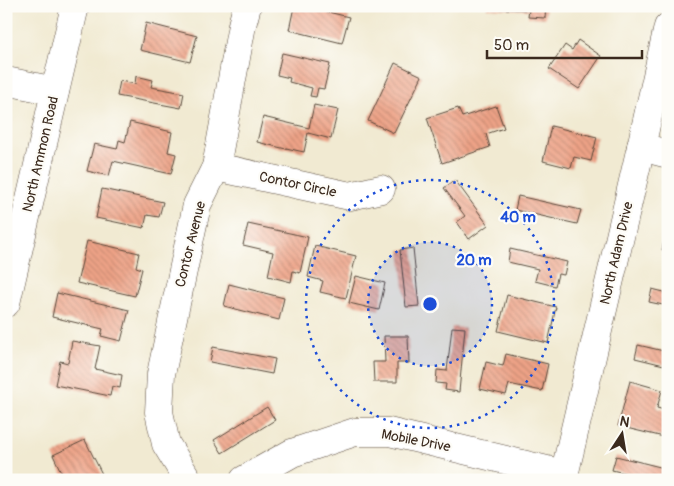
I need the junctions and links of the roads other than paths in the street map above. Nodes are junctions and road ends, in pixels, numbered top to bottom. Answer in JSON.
{"nodes":[{"id":1,"x":74,"y":6,"type":"edge"},
{"id":2,"x":247,"y":6,"type":"edge"},
{"id":3,"x":668,"y":27,"type":"edge"},
{"id":4,"x":6,"y":81,"type":"edge"},
{"id":5,"x":55,"y":91,"type":"junction"},
{"id":6,"x":641,"y":147,"type":"junction"},
{"id":7,"x":668,"y":154,"type":"edge"},
{"id":8,"x":216,"y":167,"type":"junction"},
{"id":9,"x":381,"y":189,"type":"dead end"},
{"id":10,"x":6,"y":303,"type":"edge"},
{"id":11,"x":564,"y":477,"type":"edge"},
{"id":12,"x":188,"y":480,"type":"edge"},
{"id":13,"x":244,"y":480,"type":"edge"}],
"edges":[{"from":1,"to":5,"type":"street","name":"North Ammon Road"},
{"from":2,"to":8,"type":"street","name":"Contor Avenue"},
{"from":3,"to":6,"type":"street","name":"North Adam Drive"},
{"from":4,"to":5,"type":"street"},
{"from":5,"to":10,"type":"street","name":"North Ammon Road"},
{"from":6,"to":7,"type":"street"},
{"from":6,"to":11,"type":"street","name":"North Adam Drive"},
{"from":8,"to":9,"type":"street","name":"Contor Circle"},
{"from":8,"to":12,"type":"street","name":"Contor Avenue"},
{"from":11,"to":13,"type":"street","name":"Mobile Drive"}]}
